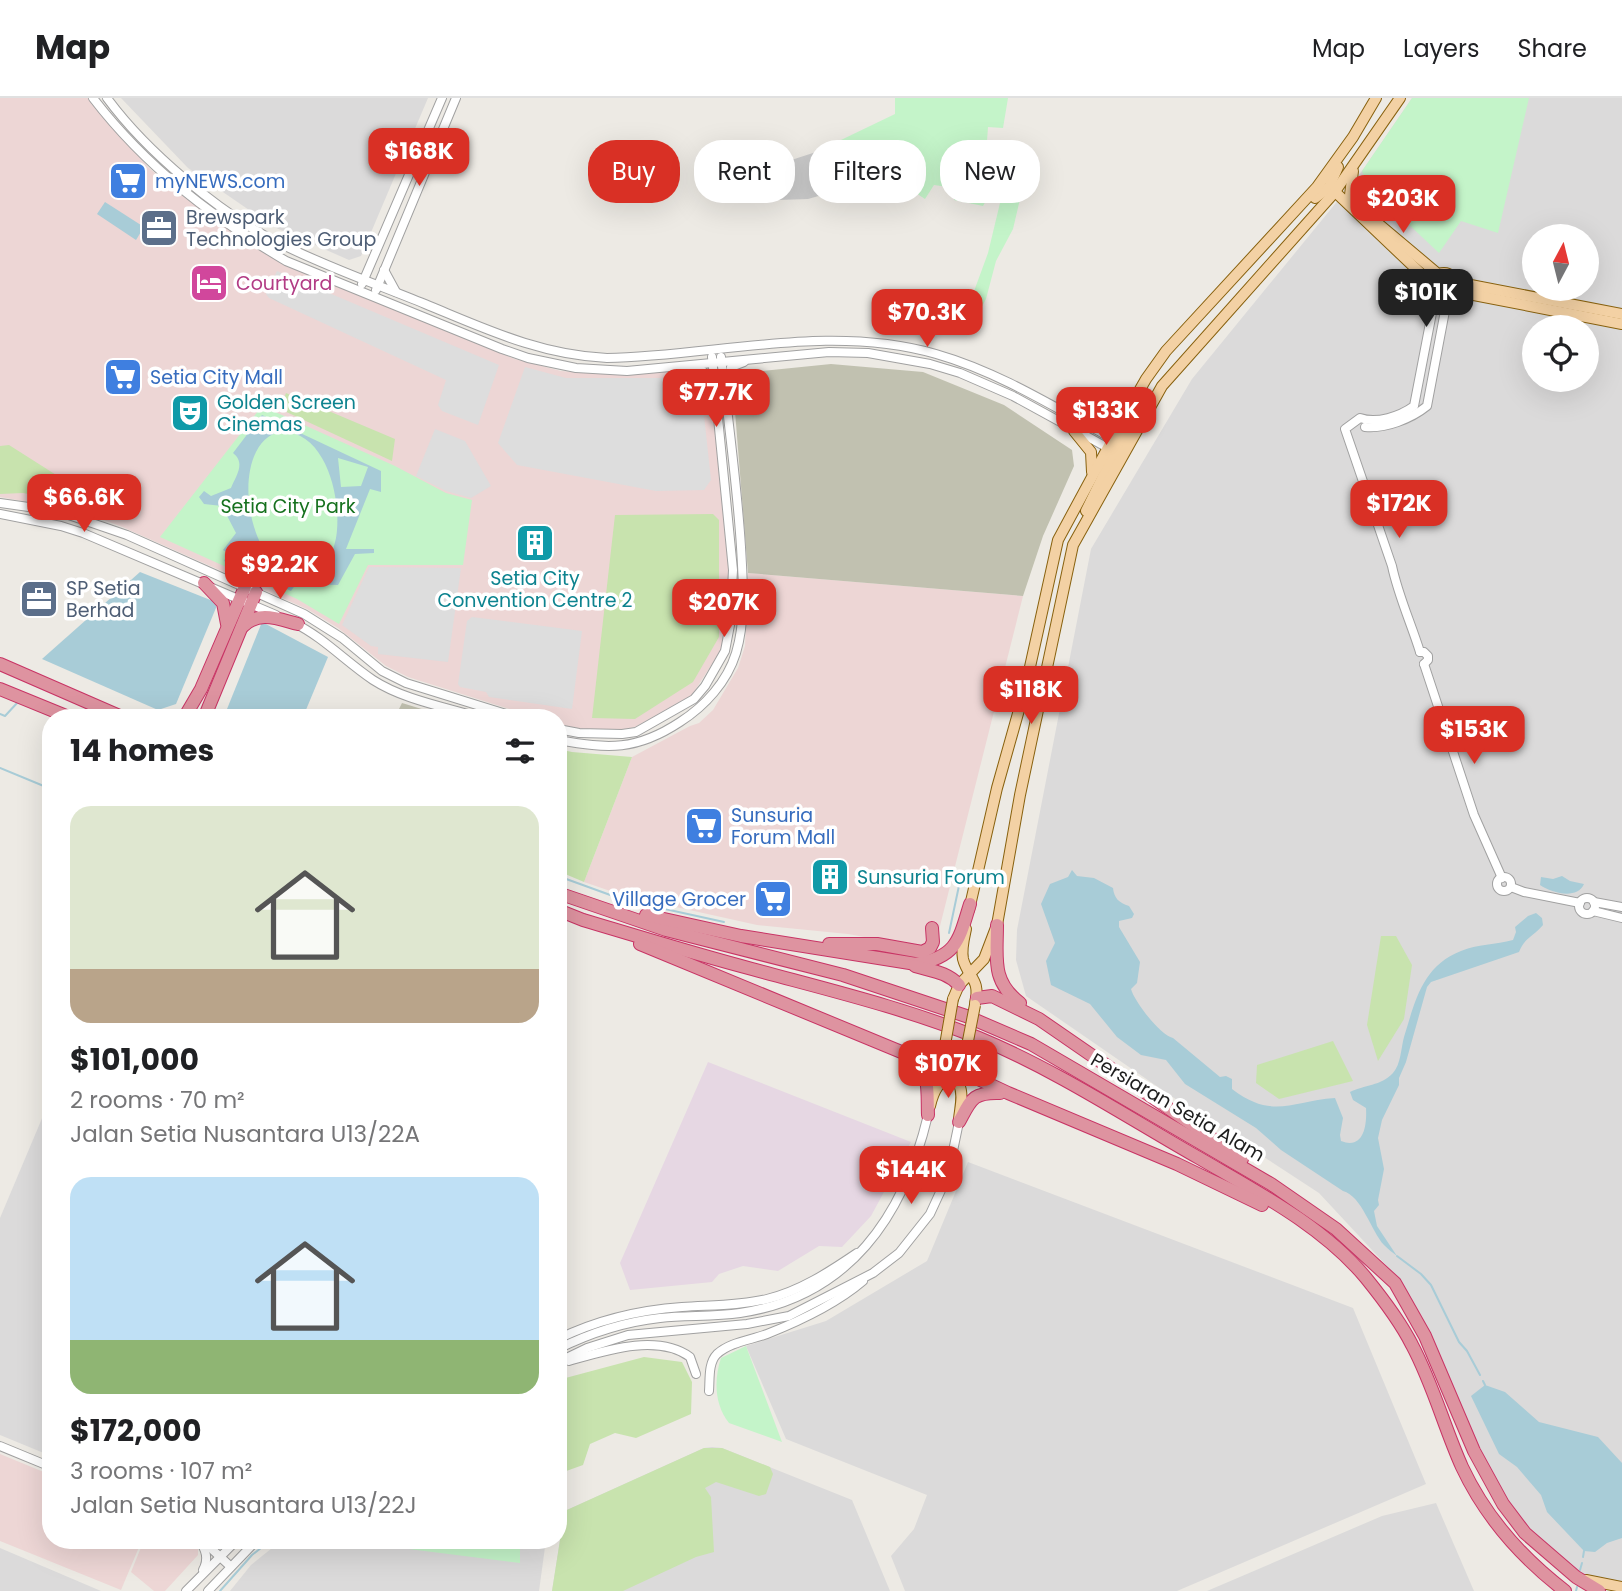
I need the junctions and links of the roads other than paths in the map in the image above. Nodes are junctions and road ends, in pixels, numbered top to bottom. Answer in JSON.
{"nodes":[{"id":1,"x":93,"y":98,"type":"edge"},
{"id":2,"x":107,"y":98,"type":"edge"},
{"id":3,"x":442,"y":98,"type":"edge"},
{"id":4,"x":456,"y":98,"type":"edge"},
{"id":5,"x":1376,"y":98,"type":"edge"},
{"id":6,"x":1400,"y":98,"type":"edge"},
{"id":7,"x":1363,"y":120,"type":"junction"},
{"id":8,"x":1354,"y":165,"type":"junction"},
{"id":9,"x":1333,"y":190,"type":"junction"},
{"id":10,"x":1354,"y":207,"type":"junction"},
{"id":11,"x":1316,"y":214,"type":"junction"},
{"id":12,"x":1278,"y":228,"type":"junction"},
{"id":13,"x":370,"y":267,"type":"junction"},
{"id":14,"x":384,"y":270,"type":"junction"},
{"id":15,"x":348,"y":273,"type":"junction"},
{"id":16,"x":365,"y":279,"type":"junction"},
{"id":17,"x":1436,"y":283,"type":"junction"},
{"id":18,"x":378,"y":285,"type":"junction"},
{"id":19,"x":360,"y":290,"type":"junction"},
{"id":20,"x":1452,"y":290,"type":"junction"},
{"id":21,"x":396,"y":292,"type":"junction"},
{"id":22,"x":373,"y":296,"type":"junction"},
{"id":23,"x":1622,"y":314,"type":"edge"},
{"id":24,"x":1622,"y":324,"type":"edge"},
{"id":25,"x":716,"y":350,"type":"junction"},
{"id":26,"x":764,"y":358,"type":"junction"},
{"id":27,"x":717,"y":362,"type":"junction"},
{"id":28,"x":683,"y":366,"type":"junction"},
{"id":29,"x":1162,"y":386,"type":"junction"},
{"id":30,"x":1417,"y":393,"type":"junction"},
{"id":31,"x":1429,"y":395,"type":"junction"},
{"id":32,"x":722,"y":400,"type":"junction"},
{"id":33,"x":1418,"y":407,"type":"junction"},
{"id":34,"x":1126,"y":414,"type":"junction"},
{"id":35,"x":1076,"y":426,"type":"junction"},
{"id":36,"x":1113,"y":445,"type":"junction"},
{"id":37,"x":1091,"y":478,"type":"junction"},
{"id":38,"x":0,"y":503,"type":"edge"},
{"id":39,"x":0,"y":514,"type":"edge"},
{"id":40,"x":1073,"y":545,"type":"junction"},
{"id":41,"x":204,"y":583,"type":"junction"},
{"id":42,"x":248,"y":595,"type":"junction"},
{"id":43,"x":298,"y":624,"type":"junction"},
{"id":44,"x":234,"y":629,"type":"junction"},
{"id":45,"x":0,"y":667,"type":"edge"},
{"id":46,"x":0,"y":690,"type":"edge"},
{"id":47,"x":48,"y":709,"type":"edge"},
{"id":48,"x":93,"y":709,"type":"edge"},
{"id":49,"x":102,"y":709,"type":"edge"},
{"id":50,"x":189,"y":709,"type":"edge"},
{"id":51,"x":207,"y":709,"type":"edge"},
{"id":52,"x":452,"y":709,"type":"edge"},
{"id":53,"x":490,"y":709,"type":"edge"},
{"id":54,"x":567,"y":731,"type":"edge"},
{"id":55,"x":567,"y":741,"type":"edge"},
{"id":56,"x":567,"y":895,"type":"edge"},
{"id":57,"x":567,"y":896,"type":"edge"},
{"id":58,"x":970,"y":904,"type":"junction"},
{"id":59,"x":1593,"y":907,"type":"junction"},
{"id":60,"x":1622,"y":907,"type":"edge"},
{"id":61,"x":567,"y":914,"type":"edge"},
{"id":62,"x":1622,"y":918,"type":"edge"},
{"id":63,"x":583,"y":920,"type":"junction"},
{"id":64,"x":996,"y":925,"type":"junction"},
{"id":65,"x":932,"y":928,"type":"dead end"},
{"id":66,"x":808,"y":945,"type":"junction"},
{"id":67,"x":888,"y":960,"type":"junction"},
{"id":68,"x":970,"y":972,"type":"junction"},
{"id":69,"x":959,"y":985,"type":"junction"},
{"id":70,"x":976,"y":1001,"type":"junction"},
{"id":71,"x":1039,"y":1019,"type":"junction"},
{"id":72,"x":944,"y":1048,"type":"junction"},
{"id":73,"x":911,"y":1056,"type":"junction"},
{"id":74,"x":963,"y":1065,"type":"junction"},
{"id":75,"x":953,"y":1074,"type":"junction"},
{"id":76,"x":1007,"y":1093,"type":"junction"},
{"id":77,"x":928,"y":1115,"type":"junction"},
{"id":78,"x":959,"y":1122,"type":"junction"},
{"id":79,"x":1271,"y":1184,"type":"junction"},
{"id":80,"x":1327,"y":1241,"type":"junction"},
{"id":81,"x":865,"y":1247,"type":"junction"},
{"id":82,"x":873,"y":1273,"type":"junction"},
{"id":83,"x":567,"y":1335,"type":"edge"},
{"id":84,"x":567,"y":1344,"type":"edge"},
{"id":85,"x":567,"y":1359,"type":"edge"},
{"id":86,"x":567,"y":1362,"type":"edge"},
{"id":87,"x":696,"y":1374,"type":"dead end"},
{"id":88,"x":709,"y":1391,"type":"dead end"},
{"id":89,"x":0,"y":1446,"type":"edge"},
{"id":90,"x":42,"y":1463,"type":"edge"},
{"id":91,"x":205,"y":1549,"type":"edge"},
{"id":92,"x":212,"y":1549,"type":"edge"},
{"id":93,"x":227,"y":1549,"type":"edge"},
{"id":94,"x":248,"y":1549,"type":"edge"},
{"id":95,"x":220,"y":1556,"type":"junction"},
{"id":96,"x":230,"y":1566,"type":"junction"},
{"id":97,"x":1576,"y":1577,"type":"junction"},
{"id":98,"x":193,"y":1584,"type":"junction"},
{"id":99,"x":1622,"y":1587,"type":"edge"},
{"id":100,"x":186,"y":1591,"type":"edge"},
{"id":101,"x":208,"y":1591,"type":"edge"},
{"id":102,"x":1565,"y":1591,"type":"edge"},
{"id":103,"x":1599,"y":1591,"type":"edge"}],
"edges":[{"from":1,"to":19,"type":"street"},
{"from":2,"to":15,"type":"street"},
{"from":3,"to":13,"type":"street"},
{"from":4,"to":14,"type":"street"},
{"from":5,"to":7,"type":"main road"},
{"from":6,"to":8,"type":"main road"},
{"from":7,"to":9,"type":"main road"},
{"from":7,"to":12,"type":"main road"},
{"from":8,"to":9,"type":"main road"},
{"from":8,"to":10,"type":"main road"},
{"from":9,"to":10,"type":"main road"},
{"from":9,"to":11,"type":"main road"},
{"from":9,"to":12,"type":"main road"},
{"from":10,"to":11,"type":"main road"},
{"from":10,"to":17,"type":"main road"},
{"from":11,"to":29,"type":"main road"},
{"from":12,"to":34,"type":"main road"},
{"from":13,"to":15,"type":"street"},
{"from":13,"to":16,"type":"street"},
{"from":14,"to":18,"type":"street"},
{"from":14,"to":21,"type":"street"},
{"from":15,"to":16,"type":"street"},
{"from":16,"to":18,"type":"street"},
{"from":16,"to":19,"type":"street"},
{"from":17,"to":20,"type":"main road"},
{"from":17,"to":20,"type":"main road"},
{"from":17,"to":30,"type":"street"},
{"from":18,"to":21,"type":"street"},
{"from":18,"to":22,"type":"street"},
{"from":19,"to":22,"type":"street"},
{"from":20,"to":23,"type":"main road"},
{"from":20,"to":24,"type":"main road"},
{"from":20,"to":31,"type":"street"},
{"from":21,"to":25,"type":"street"},
{"from":22,"to":28,"type":"street"},
{"from":25,"to":27,"type":"street"},
{"from":25,"to":35,"type":"street"},
{"from":26,"to":27,"type":"street"},
{"from":26,"to":32,"type":"street"},
{"from":26,"to":35,"type":"street"},
{"from":27,"to":28,"type":"street"},
{"from":27,"to":32,"type":"street"},
{"from":28,"to":32,"type":"street"},
{"from":29,"to":36,"type":"main road"},
{"from":29,"to":40,"type":"main road"},
{"from":30,"to":31,"type":"street"},
{"from":30,"to":33,"type":"street"},
{"from":31,"to":33,"type":"street"},
{"from":32,"to":54,"type":"street"},
{"from":32,"to":55,"type":"street"},
{"from":33,"to":59,"type":"street"},
{"from":34,"to":35,"type":"main road"},
{"from":34,"to":36,"type":"main road"},
{"from":35,"to":36,"type":"street"},
{"from":35,"to":37,"type":"main road"},
{"from":36,"to":37,"type":"main road"},
{"from":36,"to":40,"type":"main road"},
{"from":37,"to":58,"type":"main road"},
{"from":38,"to":42,"type":"street"},
{"from":39,"to":41,"type":"street"},
{"from":40,"to":64,"type":"main road"},
{"from":41,"to":42,"type":"street"},
{"from":41,"to":44,"type":"highway"},
{"from":42,"to":43,"type":"street"},
{"from":42,"to":44,"type":"highway"},
{"from":42,"to":53,"type":"street"},
{"from":43,"to":44,"type":"highway"},
{"from":43,"to":52,"type":"street"},
{"from":44,"to":50,"type":"highway"},
{"from":44,"to":51,"type":"highway"},
{"from":45,"to":48,"type":"highway"},
{"from":45,"to":49,"type":"highway"},
{"from":46,"to":47,"type":"highway"},
{"from":56,"to":66,"type":"highway"},
{"from":57,"to":79,"type":"highway","name":"Persiaran Setia Alam"},
{"from":58,"to":67,"type":"highway"},
{"from":58,"to":68,"type":"main road"},
{"from":59,"to":60,"type":"street"},
{"from":59,"to":62,"type":"street"},
{"from":61,"to":63,"type":"highway","name":"Persiaran Setia Alam"},
{"from":63,"to":73,"type":"highway"},
{"from":63,"to":80,"type":"highway","name":"Persiaran Setia Alam"},
{"from":64,"to":68,"type":"main road"},
{"from":64,"to":71,"type":"highway"},
{"from":65,"to":66,"type":"highway"},
{"from":66,"to":67,"type":"highway"},
{"from":67,"to":69,"type":"highway"},
{"from":68,"to":69,"type":"main road"},
{"from":68,"to":70,"type":"main road"},
{"from":69,"to":72,"type":"main road","bridge":true},
{"from":70,"to":71,"type":"highway"},
{"from":70,"to":74,"type":"main road","bridge":true},
{"from":71,"to":79,"type":"highway"},
{"from":72,"to":73,"type":"highway"},
{"from":72,"to":75,"type":"main road"},
{"from":73,"to":77,"type":"highway"},
{"from":74,"to":75,"type":"main road"},
{"from":74,"to":76,"type":"highway"},
{"from":75,"to":77,"type":"main road"},
{"from":75,"to":78,"type":"main road"},
{"from":76,"to":78,"type":"highway"},
{"from":76,"to":80,"type":"highway"},
{"from":77,"to":81,"type":"street"},
{"from":78,"to":82,"type":"street"},
{"from":79,"to":97,"type":"highway","name":"Persiaran Setia Alam"},
{"from":80,"to":102,"type":"highway","name":"Persiaran Setia Alam"},
{"from":81,"to":83,"type":"street"},
{"from":81,"to":84,"type":"street"},
{"from":82,"to":85,"type":"street"},
{"from":82,"to":88,"type":"street"},
{"from":86,"to":87,"type":"street"},
{"from":89,"to":90,"type":"street"},
{"from":91,"to":98,"type":"street"},
{"from":92,"to":95,"type":"street"},
{"from":93,"to":95,"type":"street"},
{"from":94,"to":96,"type":"street"},
{"from":95,"to":96,"type":"street"},
{"from":95,"to":98,"type":"street"},
{"from":96,"to":101,"type":"street"},
{"from":97,"to":99,"type":"main road"},
{"from":97,"to":103,"type":"highway","name":"Persiaran Setia Alam"},
{"from":98,"to":100,"type":"street"}]}
